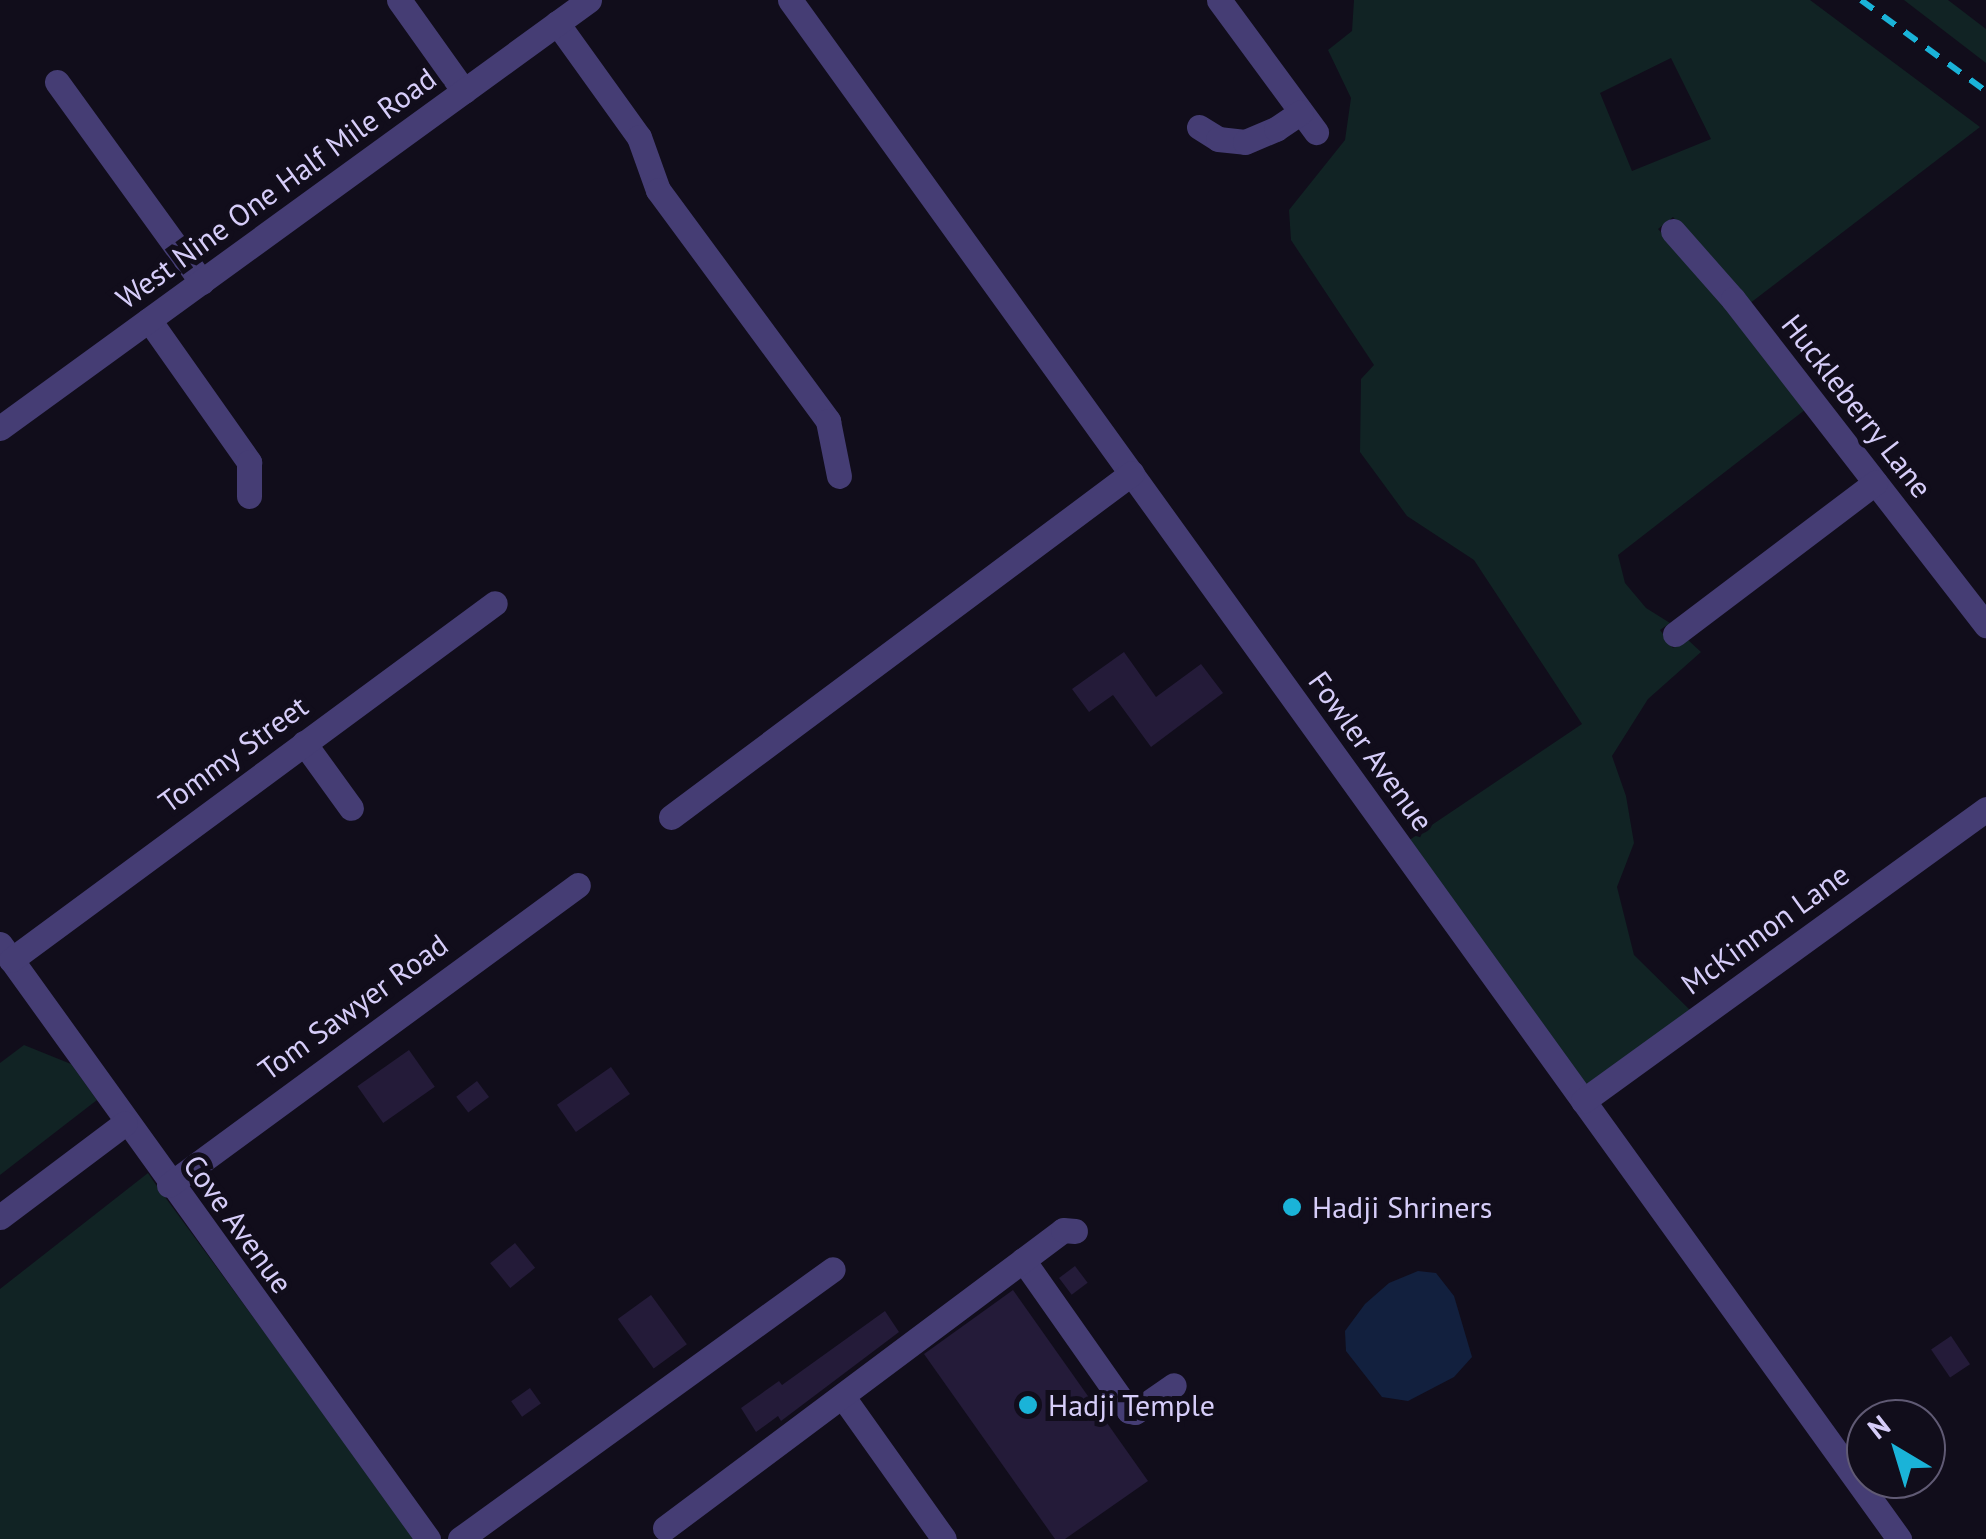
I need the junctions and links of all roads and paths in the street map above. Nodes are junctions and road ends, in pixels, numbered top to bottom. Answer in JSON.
{"nodes":[{"id":1,"x":399,"y":0,"type":"edge"},
{"id":2,"x":589,"y":0,"type":"edge"},
{"id":3,"x":790,"y":0,"type":"edge"},
{"id":4,"x":1220,"y":0,"type":"edge"},
{"id":5,"x":557,"y":23,"type":"junction"},
{"id":6,"x":57,"y":82,"type":"dead end"},
{"id":7,"x":464,"y":91,"type":"junction"},
{"id":8,"x":1200,"y":126,"type":"dead end"},
{"id":9,"x":1673,"y":231,"type":"dead end"},
{"id":10,"x":202,"y":282,"type":"junction"},
{"id":11,"x":149,"y":320,"type":"junction"},
{"id":12,"x":0,"y":428,"type":"edge"},
{"id":13,"x":1132,"y":474,"type":"junction"},
{"id":14,"x":839,"y":476,"type":"dead end"},
{"id":15,"x":1876,"y":482,"type":"junction"},
{"id":16,"x":249,"y":496,"type":"dead end"},
{"id":17,"x":495,"y":603,"type":"dead end"},
{"id":18,"x":1986,"y":625,"type":"edge"},
{"id":19,"x":1675,"y":634,"type":"dead end"},
{"id":20,"x":304,"y":743,"type":"junction"},
{"id":21,"x":351,"y":808,"type":"dead end"},
{"id":22,"x":1986,"y":809,"type":"edge"},
{"id":23,"x":671,"y":817,"type":"dead end"},
{"id":24,"x":578,"y":885,"type":"dead end"},
{"id":25,"x":5,"y":952,"type":"edge"},
{"id":26,"x":1583,"y":1102,"type":"junction"},
{"id":27,"x":125,"y":1123,"type":"junction"},
{"id":28,"x":169,"y":1185,"type":"junction"},
{"id":29,"x":0,"y":1216,"type":"edge"},
{"id":30,"x":1075,"y":1231,"type":"dead end"},
{"id":31,"x":1023,"y":1260,"type":"junction"},
{"id":32,"x":833,"y":1269,"type":"dead end"},
{"id":33,"x":1174,"y":1385,"type":"dead end"},
{"id":34,"x":843,"y":1397,"type":"junction"},
{"id":35,"x":664,"y":1535,"type":"edge"},
{"id":36,"x":428,"y":1539,"type":"edge"},
{"id":37,"x":460,"y":1539,"type":"edge"},
{"id":38,"x":944,"y":1539,"type":"edge"},
{"id":39,"x":1899,"y":1539,"type":"edge"}],
"edges":[{"from":1,"to":7,"type":"street"},
{"from":2,"to":5,"type":"street","name":"West Nine One Half Mile Road"},
{"from":3,"to":13,"type":"street","name":"Fowler Avenue"},
{"from":4,"to":8,"type":"street"},
{"from":5,"to":7,"type":"street","name":"West Nine One Half Mile Road"},
{"from":5,"to":14,"type":"street"},
{"from":6,"to":10,"type":"street"},
{"from":7,"to":10,"type":"street","name":"West Nine One Half Mile Road"},
{"from":9,"to":15,"type":"street","name":"Huckleberry Lane"},
{"from":10,"to":11,"type":"street","name":"West Nine One Half Mile Road"},
{"from":11,"to":12,"type":"street","name":"West Nine One Half Mile Road"},
{"from":11,"to":16,"type":"street"},
{"from":13,"to":23,"type":"street"},
{"from":13,"to":26,"type":"street","name":"Fowler Avenue"},
{"from":15,"to":18,"type":"street","name":"Huckleberry Lane"},
{"from":15,"to":19,"type":"street"},
{"from":17,"to":20,"type":"street","name":"Tommy Street"},
{"from":20,"to":21,"type":"street"},
{"from":20,"to":25,"type":"street","name":"Tommy Street"},
{"from":22,"to":26,"type":"street","name":"McKinnon Lane"},
{"from":24,"to":28,"type":"street","name":"Tom Sawyer Road"},
{"from":25,"to":27,"type":"street","name":"Cove Avenue"},
{"from":26,"to":39,"type":"street","name":"Fowler Avenue"},
{"from":27,"to":28,"type":"street","name":"Cove Avenue"},
{"from":27,"to":29,"type":"street"},
{"from":28,"to":36,"type":"street","name":"Cove Avenue"},
{"from":30,"to":31,"type":"street"},
{"from":31,"to":33,"type":"street"},
{"from":31,"to":34,"type":"street"},
{"from":32,"to":37,"type":"street"},
{"from":34,"to":35,"type":"street"},
{"from":34,"to":38,"type":"street"}]}
